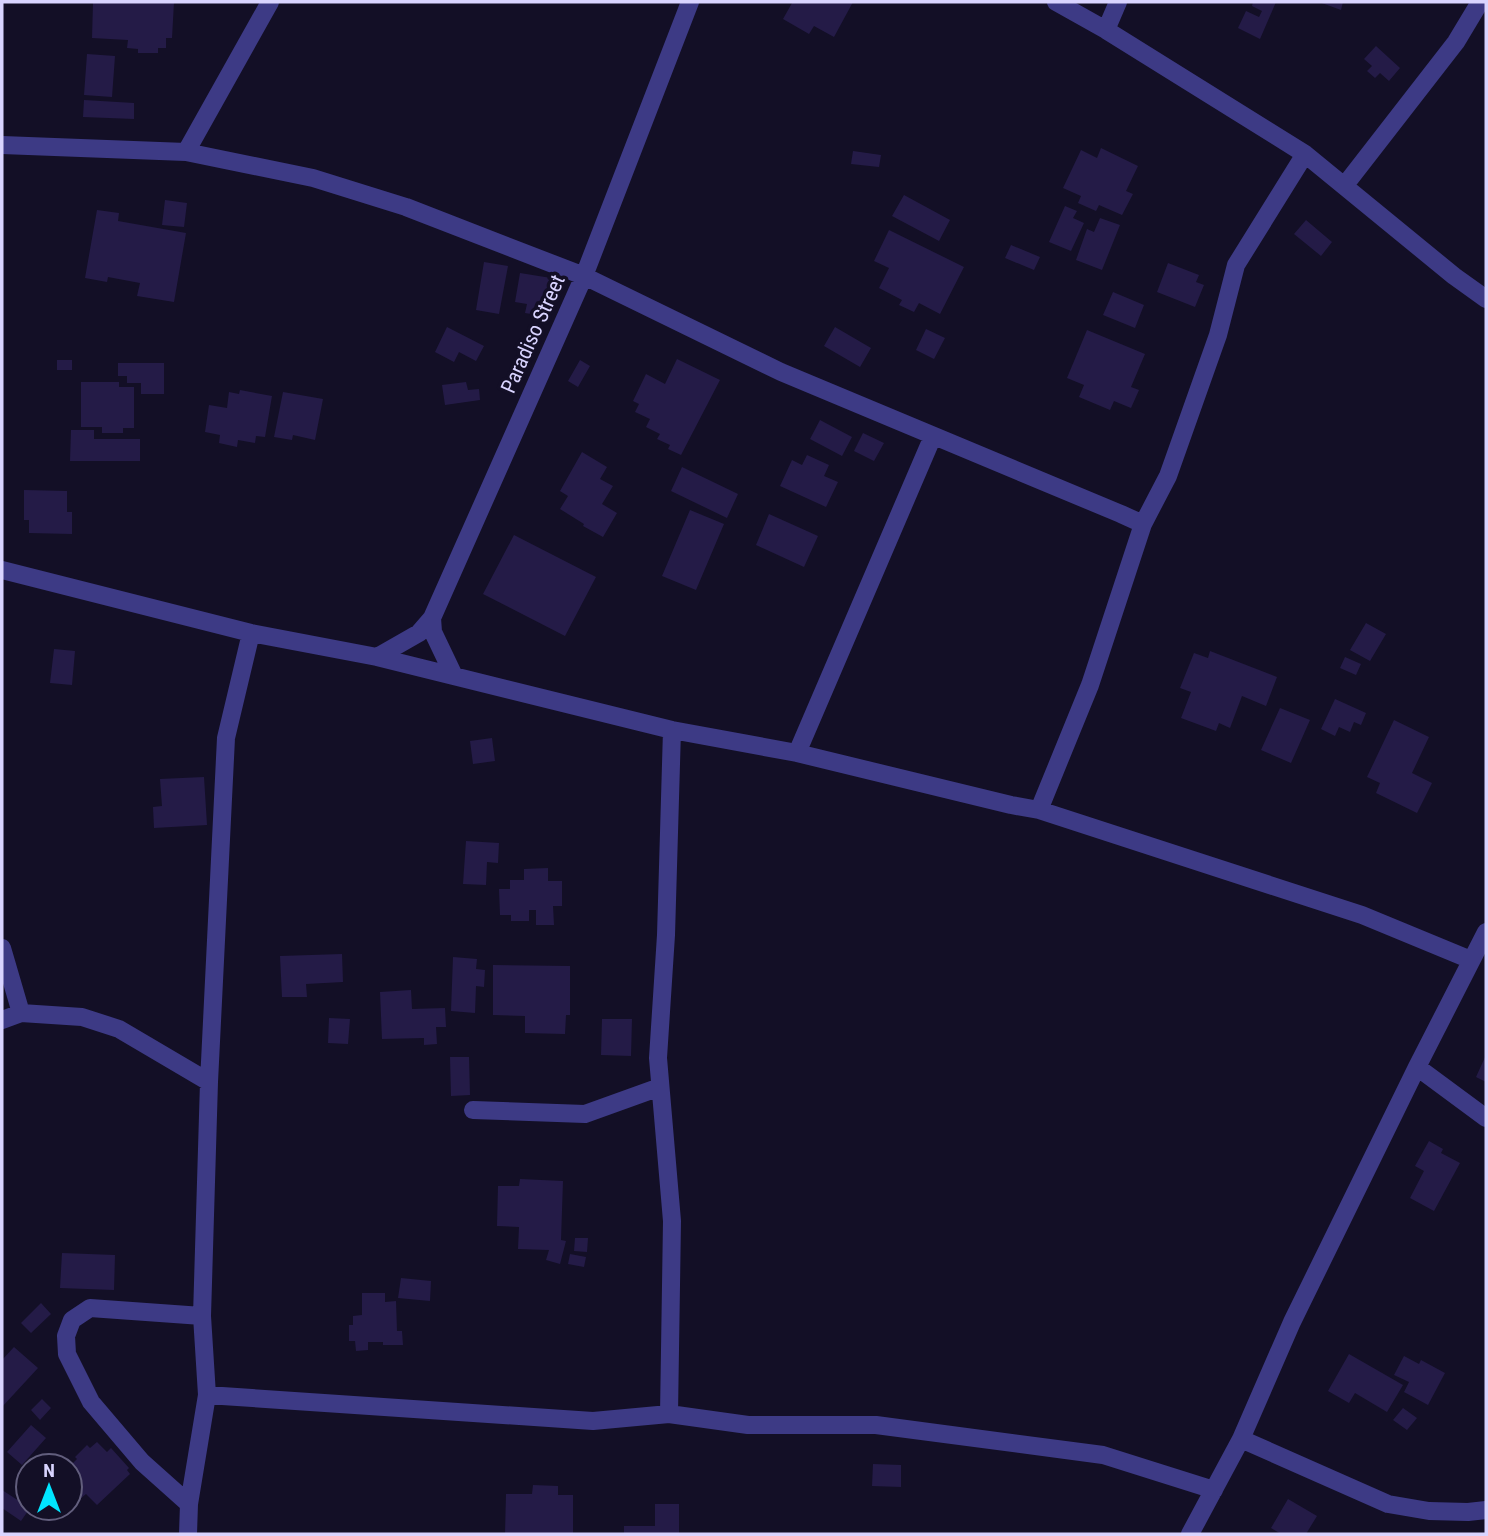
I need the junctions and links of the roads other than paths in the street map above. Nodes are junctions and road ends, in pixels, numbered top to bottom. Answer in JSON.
{"nodes":[{"id":1,"x":270,"y":2,"type":"edge"},
{"id":2,"x":690,"y":2,"type":"edge"},
{"id":3,"x":1056,"y":2,"type":"edge"},
{"id":4,"x":1118,"y":2,"type":"edge"},
{"id":5,"x":1480,"y":2,"type":"edge"},
{"id":6,"x":1106,"y":30,"type":"junction"},
{"id":7,"x":2,"y":145,"type":"edge"},
{"id":8,"x":186,"y":152,"type":"junction"},
{"id":9,"x":1304,"y":154,"type":"junction"},
{"id":10,"x":1345,"y":186,"type":"junction"},
{"id":11,"x":584,"y":276,"type":"junction"},
{"id":12,"x":1486,"y":299,"type":"edge"},
{"id":13,"x":933,"y":436,"type":"junction"},
{"id":14,"x":1143,"y":524,"type":"junction"},
{"id":15,"x":2,"y":570,"type":"edge"},
{"id":16,"x":432,"y":618,"type":"junction"},
{"id":17,"x":251,"y":634,"type":"junction"},
{"id":18,"x":377,"y":657,"type":"junction"},
{"id":19,"x":454,"y":676,"type":"junction"},
{"id":20,"x":673,"y":730,"type":"junction"},
{"id":21,"x":797,"y":753,"type":"junction"},
{"id":22,"x":1039,"y":810,"type":"junction"},
{"id":23,"x":1486,"y":932,"type":"edge"},
{"id":24,"x":2,"y":948,"type":"edge"},
{"id":25,"x":1471,"y":960,"type":"junction"},
{"id":26,"x":21,"y":1013,"type":"junction"},
{"id":27,"x":2,"y":1020,"type":"edge"},
{"id":28,"x":1417,"y":1066,"type":"junction"},
{"id":29,"x":209,"y":1082,"type":"junction"},
{"id":30,"x":660,"y":1087,"type":"junction"},
{"id":31,"x":473,"y":1110,"type":"dead end"},
{"id":32,"x":1486,"y":1118,"type":"edge"},
{"id":33,"x":202,"y":1316,"type":"junction"},
{"id":34,"x":206,"y":1395,"type":"junction"},
{"id":35,"x":669,"y":1414,"type":"junction"},
{"id":36,"x":1241,"y":1439,"type":"junction"},
{"id":37,"x":1214,"y":1490,"type":"junction"},
{"id":38,"x":189,"y":1504,"type":"junction"},
{"id":39,"x":1486,"y":1510,"type":"edge"},
{"id":40,"x":188,"y":1534,"type":"edge"},
{"id":41,"x":1190,"y":1534,"type":"edge"}],
"edges":[{"from":1,"to":8,"type":"street"},
{"from":2,"to":11,"type":"street","name":"Paradiso Street"},
{"from":3,"to":6,"type":"street"},
{"from":4,"to":6,"type":"street"},
{"from":5,"to":10,"type":"street"},
{"from":6,"to":9,"type":"street"},
{"from":7,"to":8,"type":"street"},
{"from":8,"to":11,"type":"street"},
{"from":9,"to":10,"type":"street"},
{"from":9,"to":14,"type":"street"},
{"from":10,"to":12,"type":"street"},
{"from":11,"to":13,"type":"street"},
{"from":11,"to":16,"type":"street","name":"Paradiso Street"},
{"from":13,"to":14,"type":"street"},
{"from":13,"to":21,"type":"street"},
{"from":14,"to":22,"type":"street"},
{"from":15,"to":17,"type":"street"},
{"from":16,"to":18,"type":"street","name":"Paradiso Street"},
{"from":16,"to":19,"type":"street"},
{"from":17,"to":18,"type":"street"},
{"from":17,"to":29,"type":"street"},
{"from":18,"to":19,"type":"street"},
{"from":19,"to":20,"type":"street"},
{"from":20,"to":21,"type":"street"},
{"from":20,"to":30,"type":"street"},
{"from":21,"to":22,"type":"street"},
{"from":22,"to":25,"type":"street"},
{"from":23,"to":25,"type":"street"},
{"from":24,"to":26,"type":"street"},
{"from":25,"to":28,"type":"street"},
{"from":26,"to":27,"type":"street"},
{"from":26,"to":29,"type":"street"},
{"from":28,"to":32,"type":"street"},
{"from":28,"to":36,"type":"street"},
{"from":29,"to":33,"type":"street"},
{"from":30,"to":31,"type":"street"},
{"from":30,"to":35,"type":"street"},
{"from":33,"to":34,"type":"street"},
{"from":33,"to":38,"type":"street"},
{"from":34,"to":35,"type":"street"},
{"from":34,"to":38,"type":"street"},
{"from":35,"to":37,"type":"street"},
{"from":36,"to":37,"type":"street"},
{"from":36,"to":39,"type":"street"},
{"from":37,"to":41,"type":"street"},
{"from":38,"to":40,"type":"street"}]}
